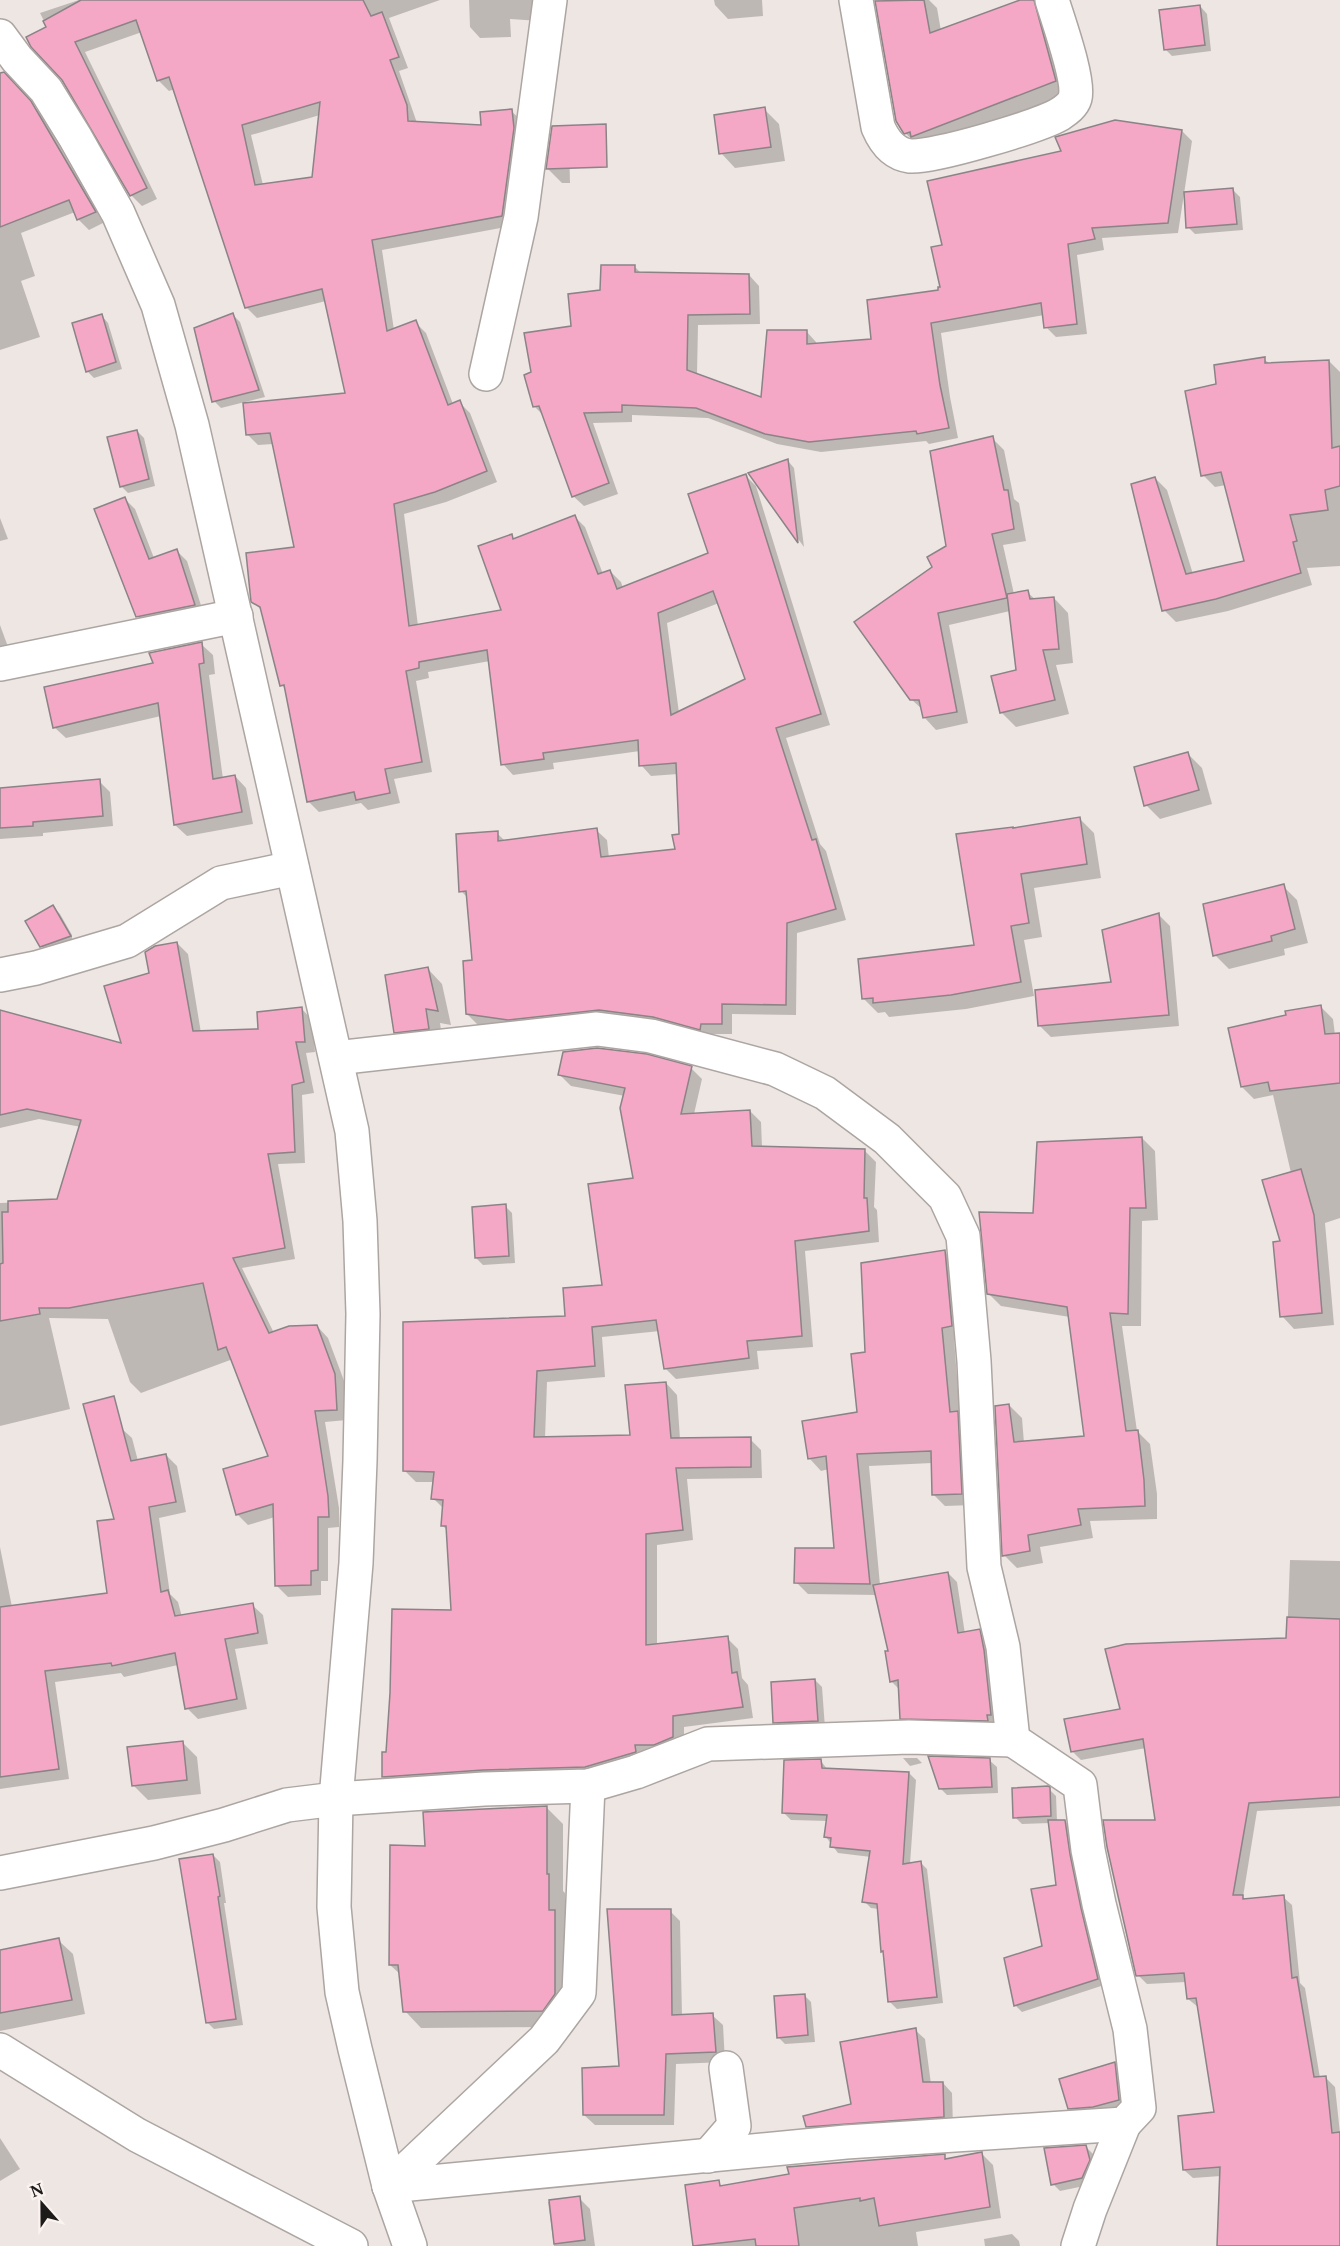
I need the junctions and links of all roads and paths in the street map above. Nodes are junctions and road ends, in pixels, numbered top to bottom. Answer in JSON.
{"nodes":[{"id":1,"x":550,"y":0,"type":"edge"},
{"id":2,"x":856,"y":0,"type":"edge"},
{"id":3,"x":1052,"y":0,"type":"edge"},
{"id":4,"x":0,"y":36,"type":"edge"},
{"id":5,"x":486,"y":374,"type":"dead end"},
{"id":6,"x":236,"y":616,"type":"junction"},
{"id":7,"x":0,"y":664,"type":"edge"},
{"id":8,"x":292,"y":868,"type":"junction"},
{"id":9,"x":0,"y":975,"type":"edge"},
{"id":10,"x":336,"y":1058,"type":"junction"},
{"id":11,"x":1013,"y":1740,"type":"junction"},
{"id":12,"x":588,"y":1786,"type":"junction"},
{"id":13,"x":336,"y":1799,"type":"junction"},
{"id":14,"x":0,"y":1873,"type":"edge"},
{"id":15,"x":0,"y":2050,"type":"edge"},
{"id":16,"x":726,"y":2068,"type":"dead end"},
{"id":17,"x":1124,"y":2124,"type":"junction"},
{"id":18,"x":708,"y":2156,"type":"junction"},
{"id":19,"x":388,"y":2186,"type":"junction"},
{"id":20,"x":351,"y":2246,"type":"edge"},
{"id":21,"x":410,"y":2246,"type":"edge"},
{"id":22,"x":1078,"y":2246,"type":"edge"}],
"edges":[{"from":1,"to":5,"type":"street"},
{"from":2,"to":3,"type":"street"},
{"from":4,"to":6,"type":"street"},
{"from":6,"to":7,"type":"street"},
{"from":6,"to":8,"type":"street"},
{"from":8,"to":9,"type":"street"},
{"from":8,"to":10,"type":"street"},
{"from":10,"to":11,"type":"street"},
{"from":10,"to":13,"type":"street"},
{"from":11,"to":12,"type":"street"},
{"from":11,"to":17,"type":"street"},
{"from":12,"to":13,"type":"street"},
{"from":12,"to":19,"type":"street"},
{"from":13,"to":14,"type":"street"},
{"from":13,"to":19,"type":"street"},
{"from":15,"to":20,"type":"street"},
{"from":16,"to":18,"type":"street"},
{"from":17,"to":18,"type":"street"},
{"from":17,"to":22,"type":"street"},
{"from":18,"to":19,"type":"street"},
{"from":19,"to":21,"type":"street"}]}
